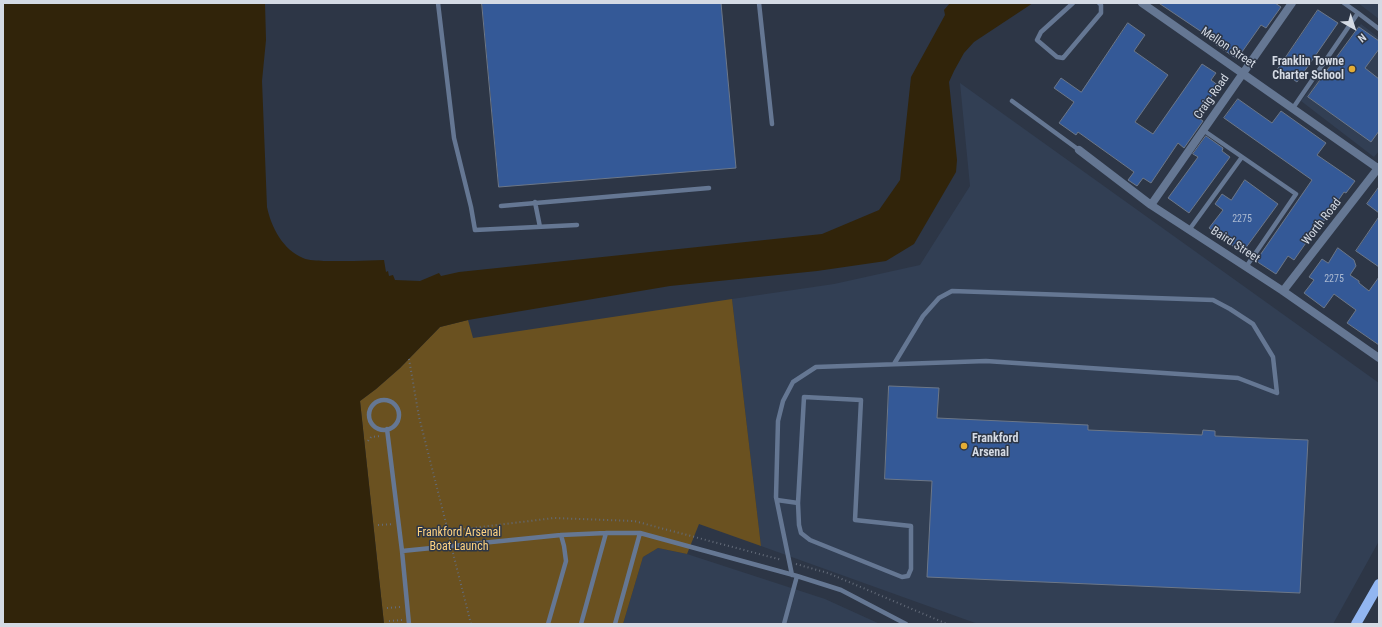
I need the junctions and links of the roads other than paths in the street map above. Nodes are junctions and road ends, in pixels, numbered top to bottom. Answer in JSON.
{"nodes":[{"id":1,"x":438,"y":3,"type":"edge"},
{"id":2,"x":759,"y":3,"type":"edge"},
{"id":3,"x":1073,"y":3,"type":"edge"},
{"id":4,"x":1099,"y":3,"type":"edge"},
{"id":5,"x":1142,"y":3,"type":"edge"},
{"id":6,"x":1292,"y":3,"type":"edge"},
{"id":7,"x":1344,"y":3,"type":"edge"},
{"id":8,"x":1358,"y":13,"type":"junction"},
{"id":9,"x":1379,"y":29,"type":"edge"},
{"id":10,"x":1243,"y":73,"type":"junction"},
{"id":11,"x":1012,"y":101,"type":"dead end"},
{"id":12,"x":1293,"y":108,"type":"junction"},
{"id":13,"x":772,"y":124,"type":"dead end"},
{"id":14,"x":1203,"y":130,"type":"junction"},
{"id":15,"x":1079,"y":150,"type":"joint"},
{"id":16,"x":1242,"y":157,"type":"junction"},
{"id":17,"x":1379,"y":168,"type":"edge"},
{"id":18,"x":709,"y":188,"type":"dead end"},
{"id":19,"x":535,"y":202,"type":"junction"},
{"id":20,"x":1151,"y":205,"type":"junction"},
{"id":21,"x":501,"y":206,"type":"dead end"},
{"id":22,"x":577,"y":226,"type":"dead end"},
{"id":23,"x":540,"y":227,"type":"junction"},
{"id":24,"x":1189,"y":230,"type":"junction"},
{"id":25,"x":1246,"y":267,"type":"junction"},
{"id":26,"x":1283,"y":291,"type":"junction"},
{"id":27,"x":1379,"y":358,"type":"edge"},
{"id":28,"x":894,"y":364,"type":"junction"},
{"id":29,"x":387,"y":429,"type":"junction"},
{"id":30,"x":777,"y":500,"type":"junction"},
{"id":31,"x":798,"y":503,"type":"junction"},
{"id":32,"x":606,"y":533,"type":"junction"},
{"id":33,"x":640,"y":533,"type":"junction"},
{"id":34,"x":561,"y":535,"type":"junction"},
{"id":35,"x":402,"y":551,"type":"junction"},
{"id":36,"x":795,"y":575,"type":"junction"},
{"id":37,"x":1379,"y":584,"type":"edge"},
{"id":38,"x":409,"y":622,"type":"edge"},
{"id":39,"x":548,"y":624,"type":"edge"},
{"id":40,"x":581,"y":624,"type":"edge"},
{"id":41,"x":615,"y":624,"type":"edge"},
{"id":42,"x":784,"y":624,"type":"edge"},
{"id":43,"x":906,"y":624,"type":"edge"},
{"id":44,"x":1356,"y":624,"type":"edge"}],
"edges":[{"from":1,"to":23,"type":"lane"},
{"from":2,"to":13,"type":"lane"},
{"from":3,"to":4,"type":"lane"},
{"from":5,"to":10,"type":"street","name":"Mellon Street"},
{"from":6,"to":10,"type":"street","name":"Craig Road"},
{"from":7,"to":8,"type":"lane"},
{"from":8,"to":9,"type":"lane"},
{"from":8,"to":12,"type":"lane"},
{"from":10,"to":12,"type":"street","name":"Mellon Street"},
{"from":10,"to":14,"type":"street","name":"Craig Road"},
{"from":11,"to":15,"type":"lane"},
{"from":12,"to":17,"type":"street","name":"Mellon Street"},
{"from":14,"to":16,"type":"lane"},
{"from":14,"to":20,"type":"street","name":"Craig Road"},
{"from":15,"to":20,"type":"street","name":"Baird Street"},
{"from":16,"to":24,"type":"lane"},
{"from":16,"to":25,"type":"lane"},
{"from":17,"to":26,"type":"street","name":"Worth Road"},
{"from":18,"to":19,"type":"lane"},
{"from":19,"to":21,"type":"lane"},
{"from":19,"to":23,"type":"lane"},
{"from":20,"to":24,"type":"street","name":"Baird Street"},
{"from":22,"to":23,"type":"lane"},
{"from":24,"to":25,"type":"street","name":"Baird Street"},
{"from":25,"to":26,"type":"street","name":"Baird Street"},
{"from":26,"to":27,"type":"street","name":"Baird Street"},
{"from":28,"to":28,"type":"lane"},
{"from":28,"to":30,"type":"lane"},
{"from":29,"to":29,"type":"lane"},
{"from":29,"to":35,"type":"lane"},
{"from":30,"to":31,"type":"lane"},
{"from":30,"to":36,"type":"lane"},
{"from":31,"to":31,"type":"lane"},
{"from":32,"to":33,"type":"lane"},
{"from":32,"to":34,"type":"lane"},
{"from":32,"to":40,"type":"lane"},
{"from":33,"to":36,"type":"lane"},
{"from":33,"to":41,"type":"lane"},
{"from":34,"to":35,"type":"lane"},
{"from":34,"to":39,"type":"lane"},
{"from":35,"to":38,"type":"lane"},
{"from":36,"to":42,"type":"lane"},
{"from":36,"to":43,"type":"lane"},
{"from":37,"to":44,"type":"main road"}]}
